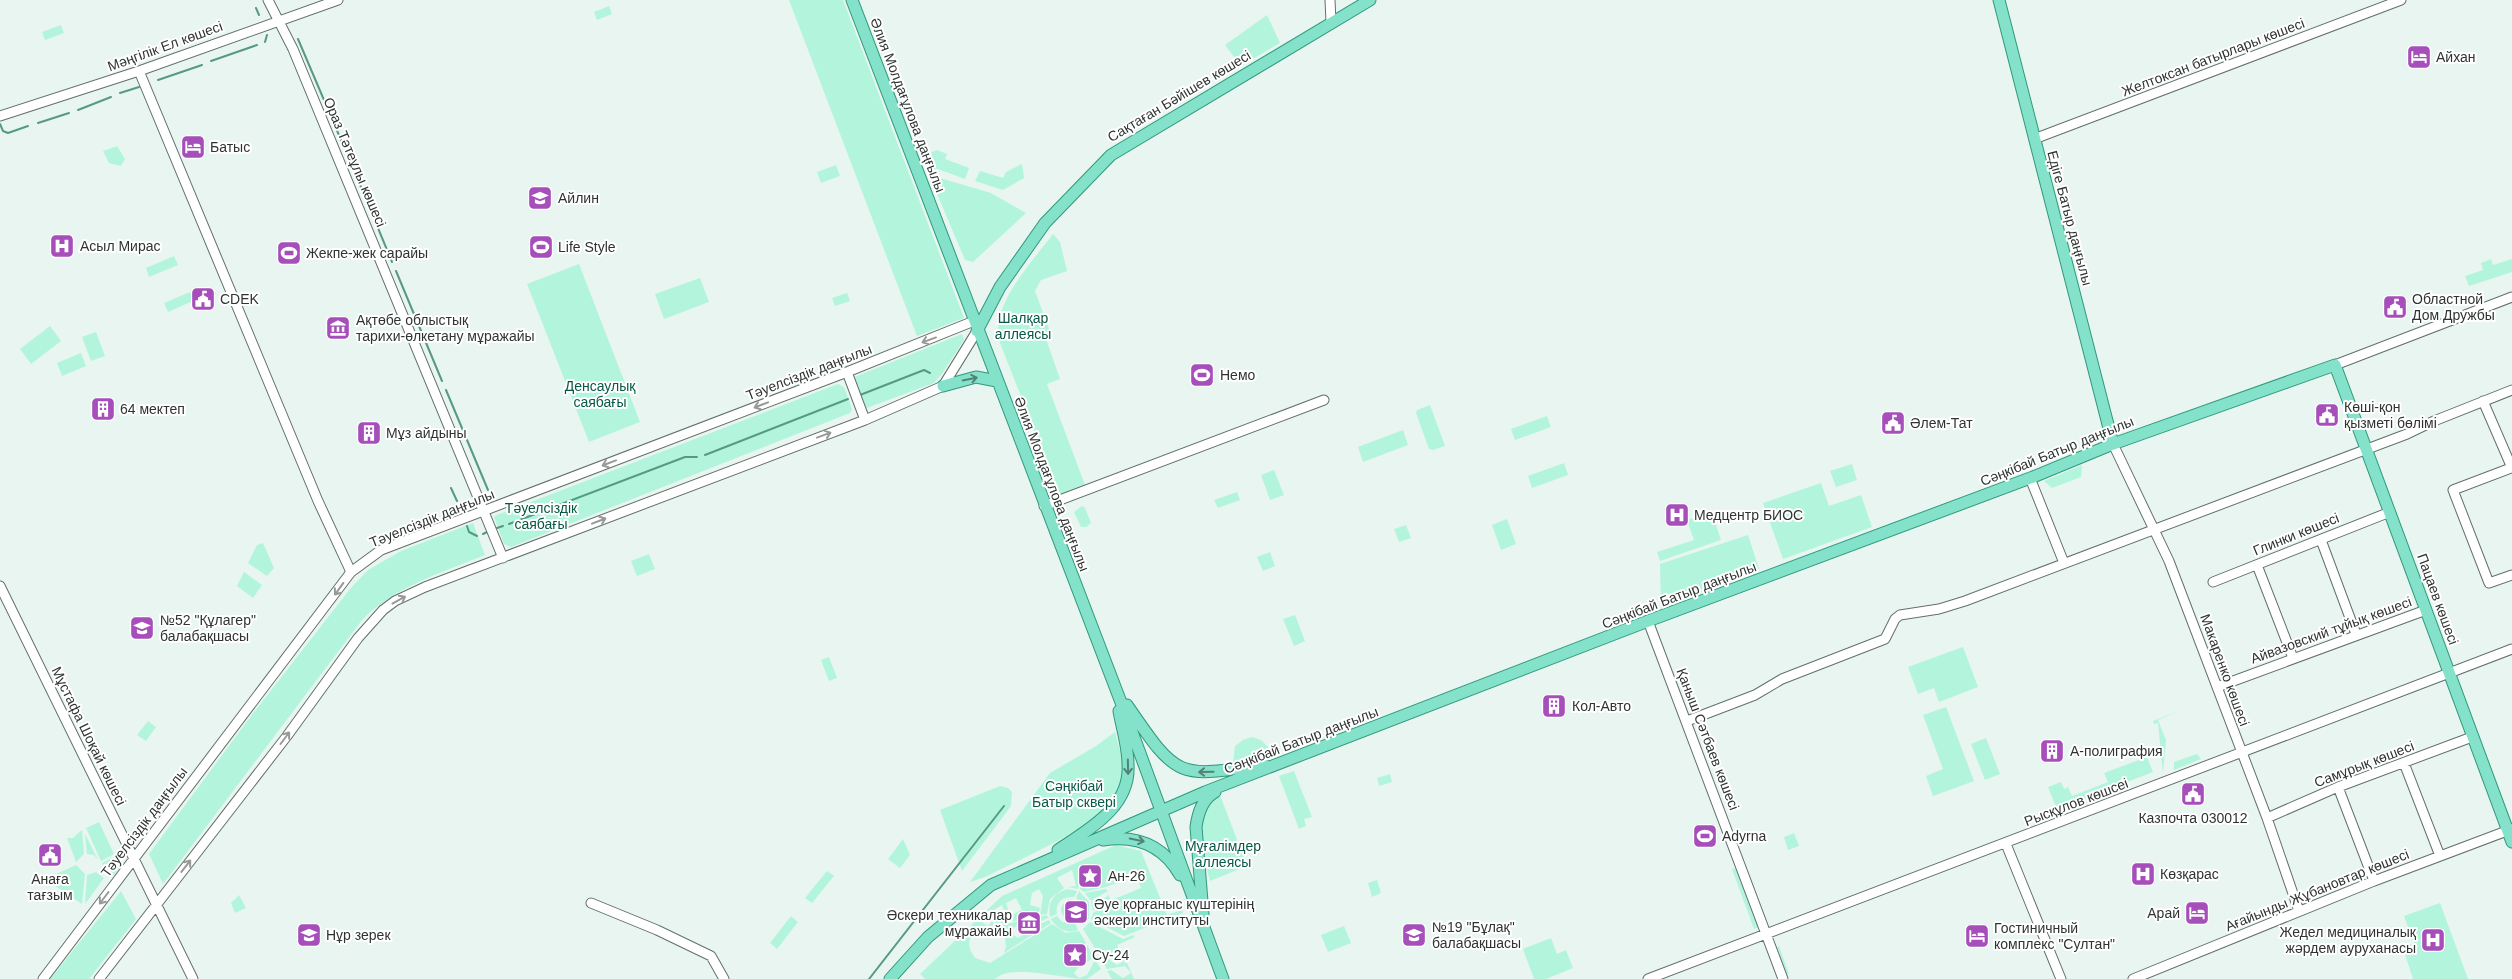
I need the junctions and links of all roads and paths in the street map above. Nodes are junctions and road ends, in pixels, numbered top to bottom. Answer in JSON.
{"nodes":[{"id":1,"x":268,"y":0,"type":"edge"},
{"id":2,"x":338,"y":0,"type":"edge"},
{"id":3,"x":852,"y":0,"type":"edge"},
{"id":4,"x":1330,"y":0,"type":"edge"},
{"id":5,"x":1370,"y":0,"type":"edge"},
{"id":6,"x":1999,"y":0,"type":"edge"},
{"id":7,"x":2402,"y":0,"type":"edge"},
{"id":8,"x":278,"y":20,"type":"junction"},
{"id":9,"x":1331,"y":22,"type":"junction"},
{"id":10,"x":139,"y":71,"type":"junction"},
{"id":11,"x":0,"y":116,"type":"edge"},
{"id":12,"x":2034,"y":139,"type":"junction"},
{"id":13,"x":2512,"y":297,"type":"edge"},
{"id":14,"x":975,"y":326,"type":"junction"},
{"id":15,"x":2335,"y":365,"type":"junction"},
{"id":16,"x":847,"y":372,"type":"junction"},
{"id":17,"x":996,"y":381,"type":"junction"},
{"id":18,"x":943,"y":386,"type":"junction"},
{"id":19,"x":2512,"y":390,"type":"edge"},
{"id":20,"x":1324,"y":400,"type":"dead end"},
{"id":21,"x":2483,"y":401,"type":"junction"},
{"id":22,"x":865,"y":420,"type":"junction"},
{"id":23,"x":2113,"y":444,"type":"junction"},
{"id":24,"x":2367,"y":449,"type":"junction"},
{"id":25,"x":2511,"y":468,"type":"edge"},
{"id":26,"x":2030,"y":478,"type":"junction"},
{"id":27,"x":1044,"y":506,"type":"junction"},
{"id":28,"x":485,"y":511,"type":"junction"},
{"id":29,"x":2390,"y":512,"type":"junction"},
{"id":30,"x":2154,"y":529,"type":"junction"},
{"id":31,"x":2321,"y":540,"type":"junction"},
{"id":32,"x":503,"y":558,"type":"junction"},
{"id":33,"x":2064,"y":563,"type":"junction"},
{"id":34,"x":2257,"y":565,"type":"junction"},
{"id":35,"x":351,"y":572,"type":"junction"},
{"id":36,"x":2512,"y":575,"type":"edge"},
{"id":37,"x":2213,"y":582,"type":"dead end"},
{"id":38,"x":0,"y":586,"type":"edge"},
{"id":39,"x":2426,"y":610,"type":"junction"},
{"id":40,"x":1648,"y":621,"type":"junction"},
{"id":41,"x":2356,"y":634,"type":"junction"},
{"id":42,"x":2512,"y":649,"type":"edge"},
{"id":43,"x":2293,"y":658,"type":"junction"},
{"id":44,"x":2449,"y":672,"type":"junction"},
{"id":45,"x":1115,"y":687,"type":"junction"},
{"id":46,"x":2217,"y":687,"type":"junction"},
{"id":47,"x":1687,"y":721,"type":"junction"},
{"id":48,"x":2472,"y":737,"type":"junction"},
{"id":49,"x":2240,"y":753,"type":"junction"},
{"id":50,"x":1289,"y":760,"type":"junction"},
{"id":51,"x":2404,"y":763,"type":"junction"},
{"id":52,"x":1232,"y":782,"type":"junction"},
{"id":53,"x":2338,"y":787,"type":"junction"},
{"id":54,"x":1161,"y":811,"type":"junction"},
{"id":55,"x":2267,"y":818,"type":"junction"},
{"id":56,"x":2510,"y":830,"type":"edge"},
{"id":57,"x":1089,"y":842,"type":"junction"},
{"id":58,"x":2512,"y":842,"type":"edge"},
{"id":59,"x":2006,"y":844,"type":"junction"},
{"id":60,"x":2440,"y":856,"type":"junction"},
{"id":61,"x":134,"y":859,"type":"junction"},
{"id":62,"x":1042,"y":862,"type":"junction"},
{"id":63,"x":2374,"y":881,"type":"junction"},
{"id":64,"x":591,"y":904,"type":"dead end"},
{"id":65,"x":156,"y":905,"type":"junction"},
{"id":66,"x":1196,"y":907,"type":"junction"},
{"id":67,"x":2299,"y":911,"type":"junction"},
{"id":68,"x":1204,"y":928,"type":"junction"},
{"id":69,"x":1767,"y":934,"type":"junction"},
{"id":70,"x":42,"y":979,"type":"edge"},
{"id":71,"x":99,"y":979,"type":"edge"},
{"id":72,"x":193,"y":979,"type":"edge"},
{"id":73,"x":724,"y":979,"type":"edge"},
{"id":74,"x":890,"y":979,"type":"edge"},
{"id":75,"x":1223,"y":979,"type":"edge"},
{"id":76,"x":1648,"y":979,"type":"edge"},
{"id":77,"x":1783,"y":979,"type":"edge"},
{"id":78,"x":2062,"y":979,"type":"edge"},
{"id":79,"x":2133,"y":979,"type":"edge"}],
"edges":[{"from":1,"to":8,"type":"street","name":"Ораз Тәтеұлы көшесі"},
{"from":2,"to":8,"type":"street","name":"Мәңгілік Ел көшесі"},
{"from":3,"to":14,"type":"main road","name":"Әлия Молдағұлова даңғылы"},
{"from":4,"to":9,"type":"street"},
{"from":5,"to":9,"type":"main road","name":"Сақтаған Бәйішев көшесі"},
{"from":6,"to":12,"type":"main road","name":"Едіге Батыр даңғылы"},
{"from":7,"to":12,"type":"street","name":"Желтоксан батырлары көшесі"},
{"from":8,"to":10,"type":"street","name":"Мәңгілік Ел көшесі"},
{"from":8,"to":28,"type":"street","name":"Ораз Тәтеұлы көшесі"},
{"from":9,"to":14,"type":"main road","name":"Сақтаған Бәйішев көшесі"},
{"from":10,"to":11,"type":"street","name":"Мәңгілік Ел көшесі"},
{"from":10,"to":35,"type":"street"},
{"from":12,"to":23,"type":"main road","name":"Едіге Батыр даңғылы"},
{"from":13,"to":15,"type":"street","name":"Сәңкібай Батыр даңғылы"},
{"from":14,"to":16,"type":"street","name":"Тәуелсіздік даңғылы","one_way":true},
{"from":14,"to":17,"type":"main road","name":"Әлия Молдағұлова даңғылы"},
{"from":14,"to":18,"type":"street"},
{"from":15,"to":23,"type":"main road","name":"Сәңкібай Батыр даңғылы"},
{"from":15,"to":24,"type":"main road","name":"Пацаев көшесі"},
{"from":16,"to":22,"type":"street"},
{"from":16,"to":28,"type":"street","name":"Тәуелсіздік даңғылы","one_way":true},
{"from":18,"to":17,"type":"main road","one_way":true},
{"from":17,"to":27,"type":"main road","name":"Әлия Молдағұлова даңғылы"},
{"from":18,"to":22,"type":"street"},
{"from":19,"to":21,"type":"street"},
{"from":20,"to":27,"type":"street"},
{"from":21,"to":24,"type":"street"},
{"from":21,"to":25,"type":"street"},
{"from":32,"to":22,"type":"street","one_way":true},
{"from":23,"to":26,"type":"main road","name":"Сәңкібай Батыр даңғылы"},
{"from":23,"to":30,"type":"street","name":"Макаренко көшесі"},
{"from":24,"to":29,"type":"main road","name":"Пацаев көшесі"},
{"from":24,"to":30,"type":"street"},
{"from":25,"to":36,"type":"street"},
{"from":26,"to":33,"type":"street"},
{"from":26,"to":40,"type":"main road","name":"Сәңкібай Батыр даңғылы"},
{"from":27,"to":45,"type":"main road","name":"Әлия Молдағұлова даңғылы"},
{"from":28,"to":32,"type":"street","name":"Ораз Тәтеұлы көшесі"},
{"from":28,"to":35,"type":"street","name":"Тәуелсіздік даңғылы"},
{"from":29,"to":31,"type":"street","name":"Глинки көшесі"},
{"from":29,"to":39,"type":"main road","name":"Пацаев көшесі"},
{"from":30,"to":33,"type":"street"},
{"from":30,"to":46,"type":"street","name":"Макаренко көшесі"},
{"from":31,"to":34,"type":"street","name":"Глинки көшесі"},
{"from":31,"to":41,"type":"street"},
{"from":65,"to":32,"type":"street","one_way":true},
{"from":33,"to":47,"type":"street"},
{"from":34,"to":37,"type":"street","name":"Глинки көшесі"},
{"from":34,"to":43,"type":"street"},
{"from":35,"to":61,"type":"street","name":"Тәуелсіздік даңғылы","one_way":true},
{"from":38,"to":61,"type":"street","name":"Мұстафа Шоқай көшесі"},
{"from":39,"to":41,"type":"street","name":"Айвазовский тұйық көшесі"},
{"from":39,"to":44,"type":"main road","name":"Пацаев көшесі"},
{"from":40,"to":47,"type":"street","name":"Қаныш Сәтбаев көшесі"},
{"from":40,"to":50,"type":"main road","name":"Сәңкібай Батыр даңғылы"},
{"from":41,"to":43,"type":"street","name":"Айвазовский тұйық көшесі"},
{"from":42,"to":44,"type":"street","name":"Рысқұлов көшсеі"},
{"from":43,"to":46,"type":"street","name":"Айвазовский тұйық көшесі"},
{"from":44,"to":48,"type":"main road","name":"Пацаев көшесі"},
{"from":44,"to":49,"type":"street","name":"Рысқұлов көшсеі"},
{"from":50,"to":45,"type":"main road","one_way":true},
{"from":45,"to":54,"type":"main road","name":"Әлия Молдағұлова даңғылы"},
{"from":45,"to":62,"type":"main road","one_way":true},
{"from":46,"to":49,"type":"street","name":"Макаренко көшесі"},
{"from":47,"to":69,"type":"street","name":"Қаныш Сәтбаев көшесі"},
{"from":48,"to":51,"type":"street","name":"Самұрық көшесі"},
{"from":48,"to":56,"type":"main road","name":"Пацаев көшесі"},
{"from":49,"to":55,"type":"street","name":"Макаренко көшесі"},
{"from":49,"to":59,"type":"street","name":"Рысқұлов көшсеі"},
{"from":50,"to":52,"type":"main road","name":"Сәңкібай Батыр даңғылы"},
{"from":51,"to":53,"type":"street","name":"Самұрық көшесі"},
{"from":51,"to":60,"type":"street"},
{"from":52,"to":54,"type":"main road","name":"Сәңкібай Батыр даңғылы"},
{"from":52,"to":68,"type":"main road"},
{"from":53,"to":55,"type":"street","name":"Самұрық көшесі"},
{"from":53,"to":63,"type":"street"},
{"from":54,"to":57,"type":"main road","name":"Сәңкібай Батыр даңғылы"},
{"from":54,"to":66,"type":"main road","name":"Әлия Молдағұлова даңғылы"},
{"from":55,"to":67,"type":"street","name":"Макаренко көшесі"},
{"from":56,"to":58,"type":"main road","name":"Пацаев көшесі"},
{"from":56,"to":60,"type":"street","name":"Ағайынды Жұбановтар көшесі"},
{"from":57,"to":62,"type":"main road","name":"Сәңкібай Батыр даңғылы"},
{"from":57,"to":66,"type":"main road","one_way":true},
{"from":59,"to":69,"type":"street","name":"Рысқұлов көшсеі"},
{"from":59,"to":78,"type":"street"},
{"from":60,"to":63,"type":"street","name":"Ағайынды Жұбановтар көшесі"},
{"from":61,"to":65,"type":"street","name":"Мұстафа Шоқай көшесі"},
{"from":61,"to":70,"type":"street","name":"Тәуелсіздік даңғылы","one_way":true},
{"from":62,"to":74,"type":"main road","name":"Сәңкібай Батыр даңғылы"},
{"from":63,"to":67,"type":"street","name":"Ағайынды Жұбановтар көшесі"},
{"from":64,"to":73,"type":"street"},
{"from":65,"to":71,"type":"street"},
{"from":65,"to":72,"type":"street","name":"Мұстафа Шоқай көшесі"},
{"from":66,"to":68,"type":"main road","name":"Әлия Молдағұлова даңғылы"},
{"from":67,"to":79,"type":"street","name":"Ағайынды Жұбановтар көшесі"},
{"from":68,"to":75,"type":"main road","name":"Әлия Молдағұлова даңғылы"},
{"from":69,"to":76,"type":"street","name":"Рысқұлов көшсеі"},
{"from":69,"to":77,"type":"street","name":"Қаныш Сәтбаев көшесі"}]}
